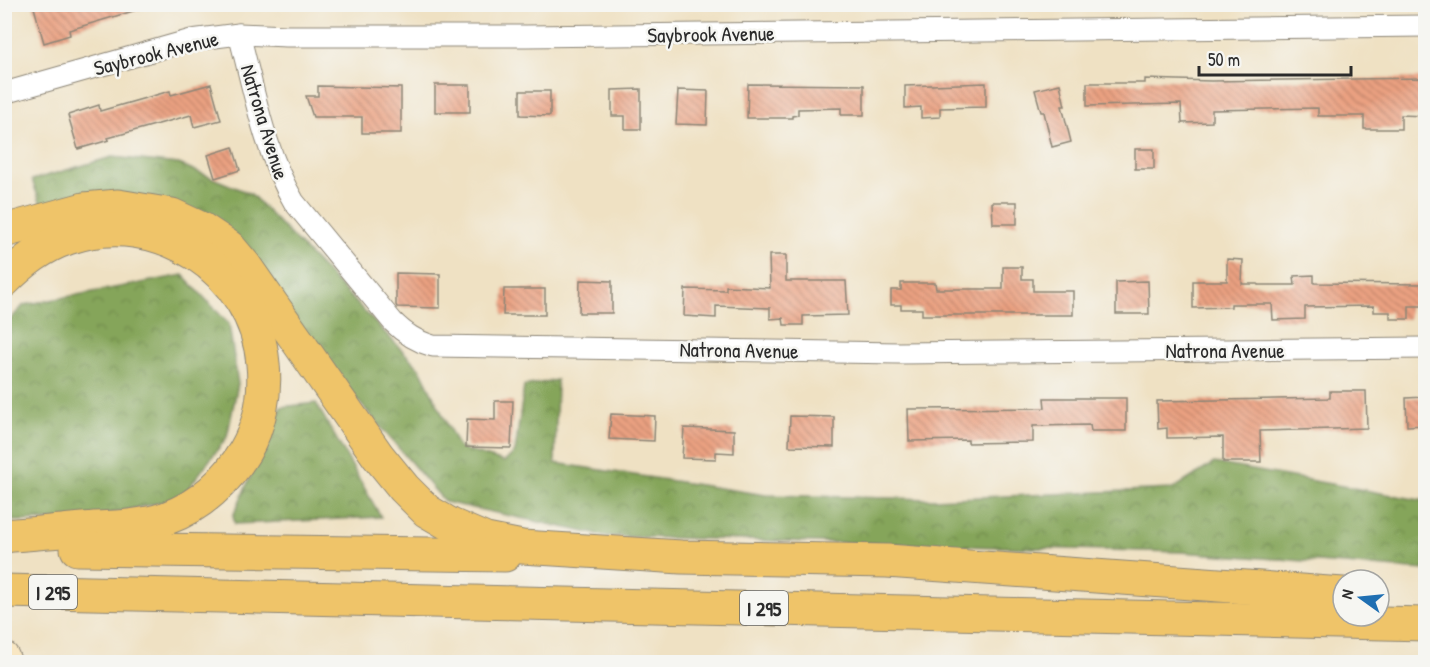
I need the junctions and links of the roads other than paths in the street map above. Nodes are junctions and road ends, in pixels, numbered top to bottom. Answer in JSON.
{"nodes":[{"id":1,"x":1425,"y":26,"type":"edge"},
{"id":2,"x":238,"y":34,"type":"junction"},
{"id":3,"x":4,"y":93,"type":"edge"},
{"id":4,"x":4,"y":231,"type":"edge"},
{"id":5,"x":4,"y":281,"type":"edge"},
{"id":6,"x":1425,"y":348,"type":"edge"},
{"id":7,"x":4,"y":536,"type":"edge"},
{"id":8,"x":94,"y":539,"type":"junction"},
{"id":9,"x":4,"y":548,"type":"edge"},
{"id":10,"x":639,"y":553,"type":"junction"},
{"id":11,"x":4,"y":591,"type":"edge"},
{"id":12,"x":1331,"y":593,"type":"edge"},
{"id":13,"x":1391,"y":605,"type":"edge"},
{"id":14,"x":1425,"y":615,"type":"edge"},
{"id":15,"x":1425,"y":624,"type":"edge"},
{"id":16,"x":4,"y":657,"type":"edge"},
{"id":17,"x":6,"y":663,"type":"edge"}],
"edges":[{"from":1,"to":2,"type":"street","name":"Saybrook Avenue"},
{"from":2,"to":3,"type":"street","name":"Saybrook Avenue"},
{"from":2,"to":6,"type":"street","name":"Natrona Avenue"},
{"from":4,"to":10,"type":"highway"},
{"from":5,"to":8,"type":"highway"},
{"from":7,"to":8,"type":"highway"},
{"from":8,"to":9,"type":"highway"},
{"from":8,"to":10,"type":"highway"},
{"from":10,"to":12,"type":"highway"},
{"from":11,"to":15,"type":"highway","number":"I 295"},
{"from":13,"to":14,"type":"highway"},
{"from":16,"to":17,"type":"main road"}]}
